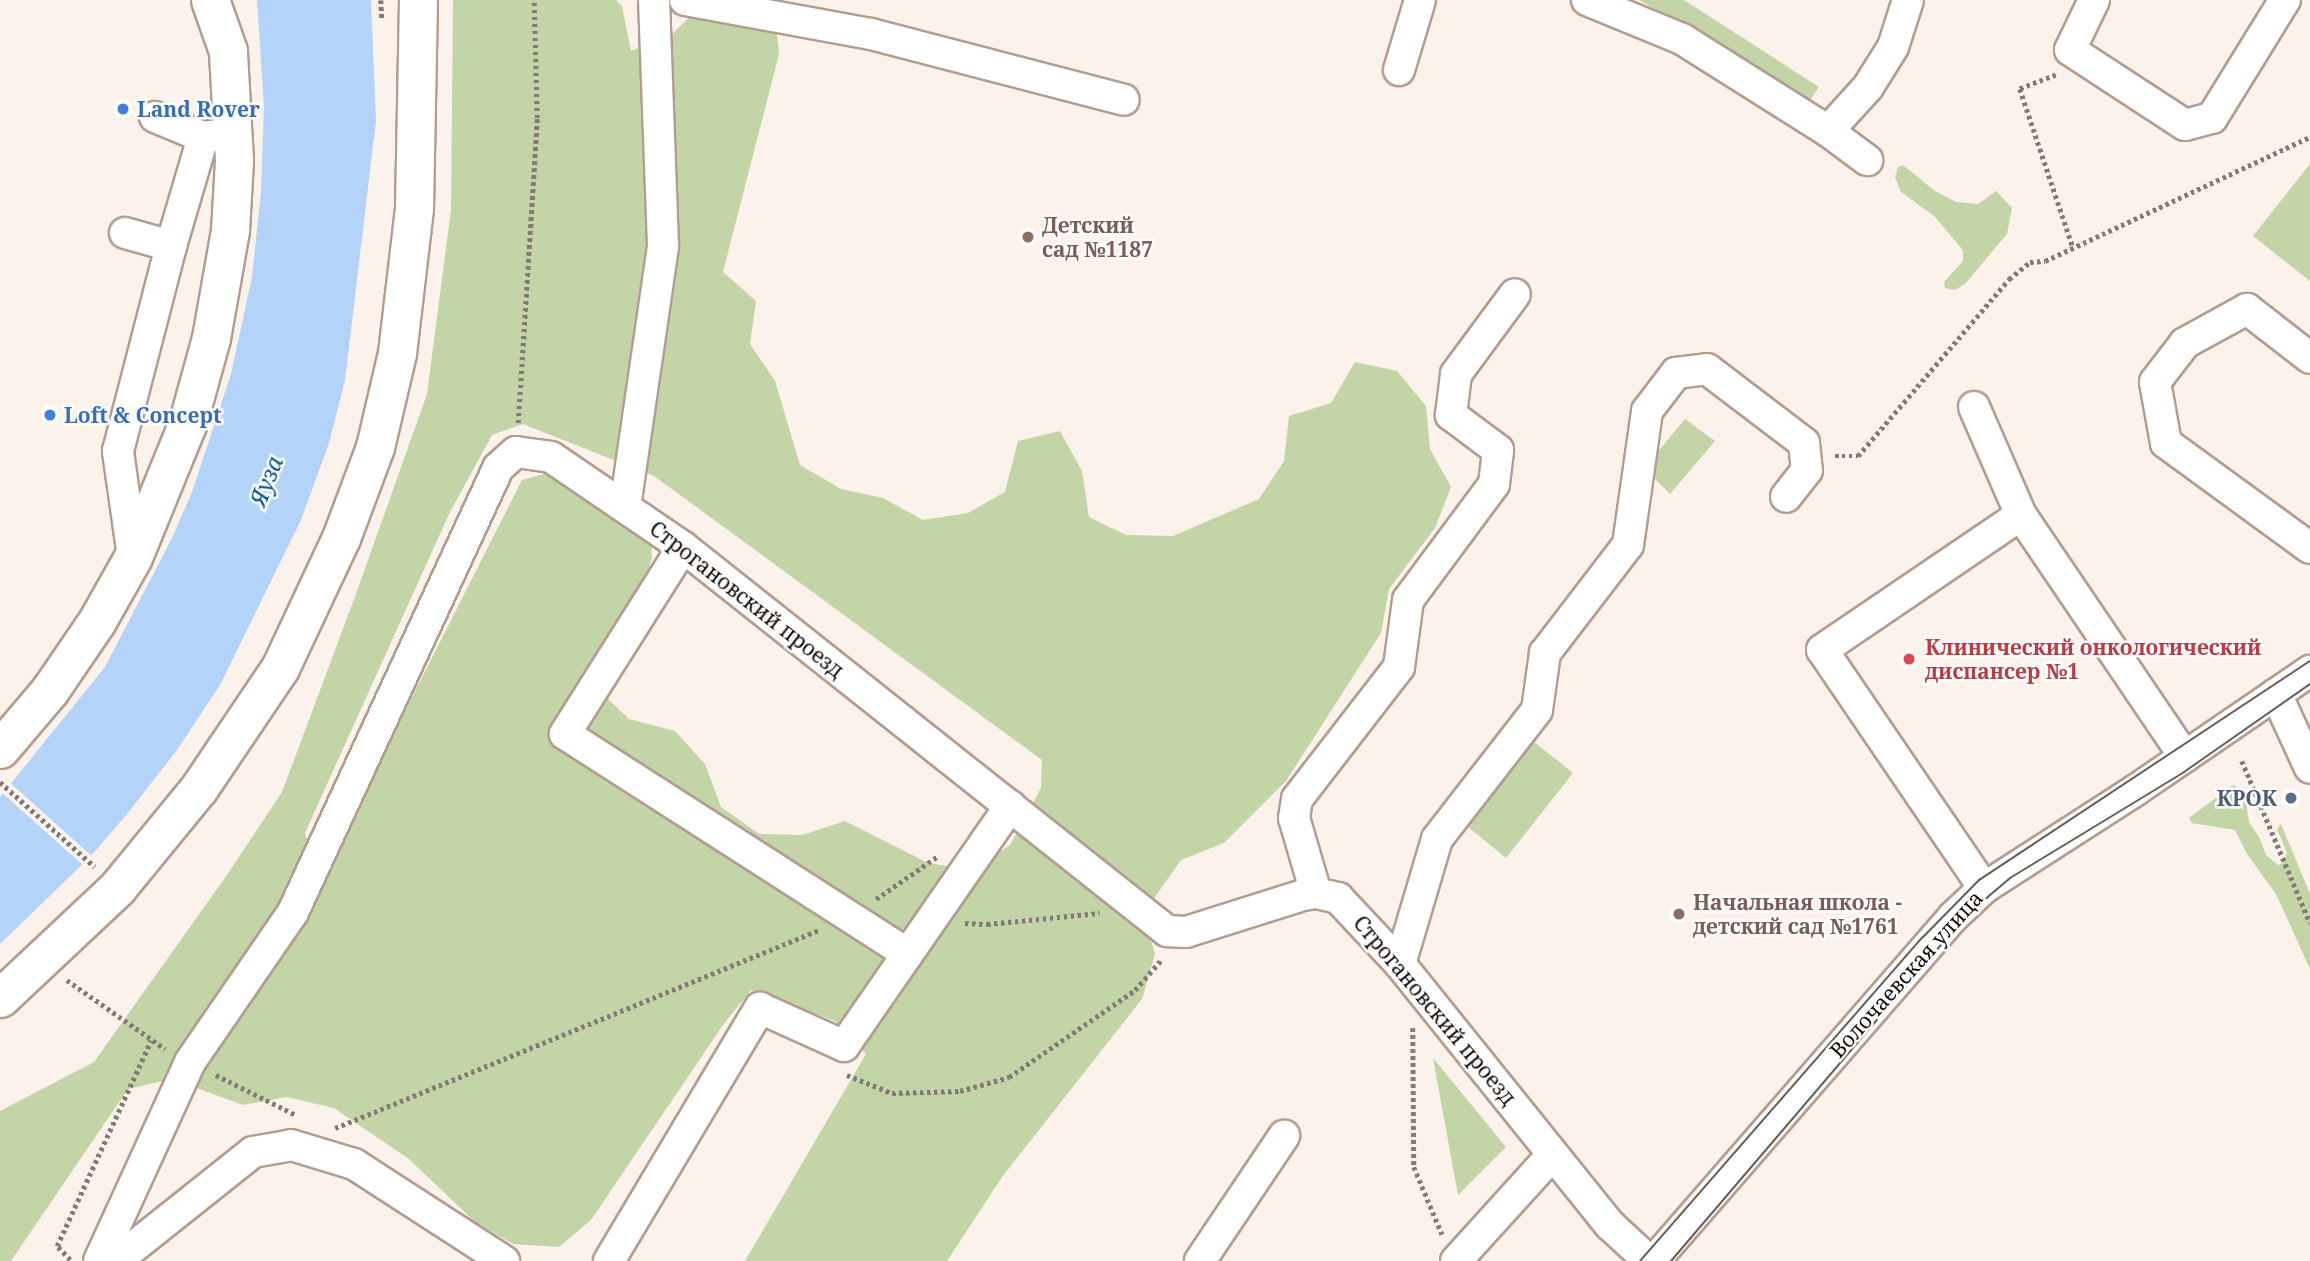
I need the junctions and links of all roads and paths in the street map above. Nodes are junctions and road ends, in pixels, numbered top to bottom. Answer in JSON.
{"nodes":[{"id":1,"x":210,"y":0,"type":"edge"},
{"id":2,"x":418,"y":0,"type":"edge"},
{"id":3,"x":534,"y":0,"type":"edge"},
{"id":4,"x":654,"y":0,"type":"edge"},
{"id":5,"x":685,"y":0,"type":"edge"},
{"id":6,"x":1420,"y":0,"type":"edge"},
{"id":7,"x":1587,"y":0,"type":"edge"},
{"id":8,"x":1908,"y":0,"type":"edge"},
{"id":9,"x":2094,"y":0,"type":"edge"},
{"id":10,"x":2286,"y":0,"type":"edge"},
{"id":11,"x":2070,"y":50,"type":"junction"},
{"id":12,"x":1399,"y":70,"type":"dead end"},
{"id":13,"x":1124,"y":100,"type":"dead end"},
{"id":14,"x":155,"y":117,"type":"dead end"},
{"id":15,"x":1828,"y":131,"type":"junction"},
{"id":16,"x":219,"y":135,"type":"junction"},
{"id":17,"x":2310,"y":137,"type":"edge"},
{"id":18,"x":1867,"y":160,"type":"dead end"},
{"id":19,"x":125,"y":233,"type":"dead end"},
{"id":20,"x":171,"y":246,"type":"junction"},
{"id":21,"x":2073,"y":247,"type":"junction"},
{"id":22,"x":1515,"y":294,"type":"dead end"},
{"id":23,"x":2310,"y":358,"type":"edge"},
{"id":24,"x":1973,"y":407,"type":"dead end"},
{"id":25,"x":516,"y":452,"type":"junction"},
{"id":26,"x":1805,"y":457,"type":"junction"},
{"id":27,"x":1786,"y":497,"type":"dead end"},
{"id":28,"x":625,"y":507,"type":"junction"},
{"id":29,"x":2021,"y":515,"type":"junction"},
{"id":30,"x":683,"y":547,"type":"junction"},
{"id":31,"x":2310,"y":548,"type":"edge"},
{"id":32,"x":133,"y":557,"type":"junction"},
{"id":33,"x":2310,"y":671,"type":"edge"},
{"id":34,"x":2276,"y":695,"type":"junction"},
{"id":35,"x":0,"y":749,"type":"edge"},
{"id":36,"x":2185,"y":757,"type":"junction"},
{"id":37,"x":2242,"y":761,"type":"dead end"},
{"id":38,"x":2309,"y":763,"type":"edge"},
{"id":39,"x":1,"y":783,"type":"edge"},
{"id":40,"x":1010,"y":806,"type":"junction"},
{"id":41,"x":942,"y":853,"type":"dead end"},
{"id":42,"x":92,"y":864,"type":"dead end"},
{"id":43,"x":1984,"y":888,"type":"junction"},
{"id":44,"x":1316,"y":893,"type":"junction"},
{"id":45,"x":1138,"y":907,"type":"junction"},
{"id":46,"x":851,"y":917,"type":"junction"},
{"id":47,"x":930,"y":921,"type":"junction"},
{"id":48,"x":2310,"y":923,"type":"edge"},
{"id":49,"x":1186,"y":932,"type":"junction"},
{"id":50,"x":908,"y":954,"type":"junction"},
{"id":51,"x":1407,"y":973,"type":"junction"},
{"id":52,"x":67,"y":980,"type":"dead end"},
{"id":53,"x":0,"y":998,"type":"edge"},
{"id":54,"x":190,"y":1062,"type":"junction"},
{"id":55,"x":838,"y":1071,"type":"dead end"},
{"id":56,"x":302,"y":1119,"type":"dead end"},
{"id":57,"x":327,"y":1131,"type":"dead end"},
{"id":58,"x":1284,"y":1136,"type":"dead end"},
{"id":59,"x":1553,"y":1154,"type":"junction"},
{"id":60,"x":1450,"y":1249,"type":"edge"},
{"id":61,"x":71,"y":1261,"type":"edge"},
{"id":62,"x":99,"y":1261,"type":"edge"},
{"id":63,"x":116,"y":1261,"type":"edge"},
{"id":64,"x":504,"y":1261,"type":"edge"},
{"id":65,"x":609,"y":1261,"type":"edge"},
{"id":66,"x":1200,"y":1261,"type":"edge"},
{"id":67,"x":1649,"y":1261,"type":"edge"},
{"id":68,"x":1654,"y":1261,"type":"edge"}],
"edges":[{"from":1,"to":16,"type":"main road"},
{"from":2,"to":53,"type":"main road"},
{"from":3,"to":25,"type":"path"},
{"from":4,"to":28,"type":"street"},
{"from":5,"to":13,"type":"street"},
{"from":6,"to":12,"type":"street"},
{"from":7,"to":15,"type":"street"},
{"from":8,"to":15,"type":"street"},
{"from":9,"to":11,"type":"street"},
{"from":10,"to":11,"type":"street"},
{"from":11,"to":21,"type":"path"},
{"from":14,"to":16,"type":"street"},
{"from":15,"to":18,"type":"street"},
{"from":16,"to":20,"type":"street"},
{"from":16,"to":32,"type":"main road"},
{"from":17,"to":21,"type":"path"},
{"from":19,"to":20,"type":"street"},
{"from":20,"to":32,"type":"street"},
{"from":21,"to":26,"type":"path"},
{"from":22,"to":44,"type":"street"},
{"from":23,"to":31,"type":"street"},
{"from":24,"to":29,"type":"street"},
{"from":25,"to":28,"type":"street","name":"Строгановский проезд"},
{"from":25,"to":54,"type":"street"},
{"from":26,"to":27,"type":"street"},
{"from":26,"to":51,"type":"street"},
{"from":28,"to":30,"type":"street","name":"Строгановский проезд"},
{"from":29,"to":36,"type":"street"},
{"from":29,"to":43,"type":"street"},
{"from":30,"to":40,"type":"street","name":"Строгановский проезд"},
{"from":30,"to":46,"type":"street"},
{"from":32,"to":35,"type":"main road"},
{"from":33,"to":34,"type":"street","name":"Волочаевская улица"},
{"from":34,"to":36,"type":"street","name":"Волочаевская улица"},
{"from":34,"to":38,"type":"street"},
{"from":36,"to":43,"type":"street","name":"Волочаевская улица"},
{"from":37,"to":48,"type":"path"},
{"from":39,"to":42,"type":"path"},
{"from":40,"to":45,"type":"street","name":"Строгановский проезд"},
{"from":40,"to":47,"type":"street"},
{"from":41,"to":46,"type":"path"},
{"from":43,"to":68,"type":"street","name":"Волочаевская улица"},
{"from":44,"to":49,"type":"street"},
{"from":44,"to":51,"type":"street","name":"Строгановский проезд"},
{"from":45,"to":47,"type":"path"},
{"from":45,"to":49,"type":"street","name":"Строгановский проезд"},
{"from":46,"to":50,"type":"street"},
{"from":46,"to":57,"type":"path"},
{"from":47,"to":50,"type":"street"},
{"from":49,"to":55,"type":"path"},
{"from":50,"to":65,"type":"street"},
{"from":51,"to":59,"type":"street","name":"Строгановский проезд"},
{"from":51,"to":60,"type":"path"},
{"from":52,"to":61,"type":"path"},
{"from":54,"to":56,"type":"path"},
{"from":54,"to":62,"type":"street"},
{"from":58,"to":66,"type":"street"},
{"from":59,"to":60,"type":"street"},
{"from":59,"to":67,"type":"street","name":"Строгановский проезд"},
{"from":63,"to":64,"type":"street"}]}
